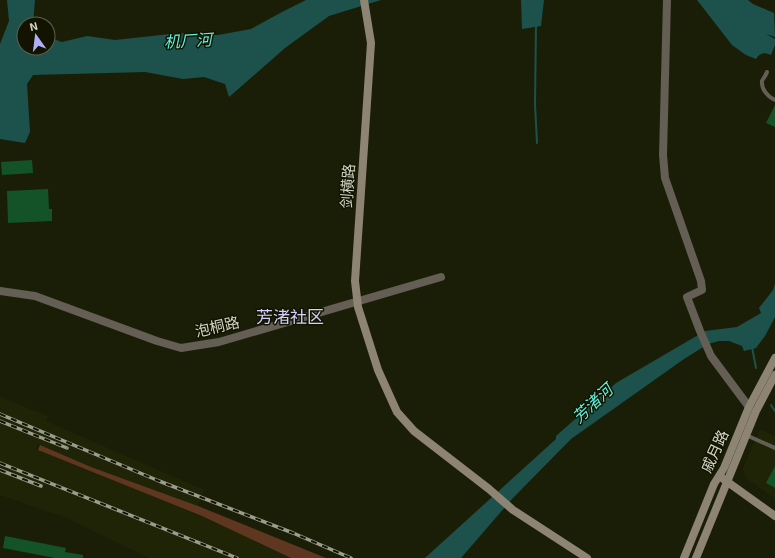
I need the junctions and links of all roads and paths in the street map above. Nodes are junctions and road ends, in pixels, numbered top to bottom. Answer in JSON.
{"nodes":[{"id":1,"x":667,"y":0,"type":"edge"},
{"id":2,"x":365,"y":4,"type":"edge"},
{"id":3,"x":767,"y":72,"type":"dead end"},
{"id":4,"x":775,"y":100,"type":"edge"},
{"id":5,"x":441,"y":277,"type":"dead end"},
{"id":6,"x":0,"y":291,"type":"edge"},
{"id":7,"x":357,"y":302,"type":"junction"},
{"id":8,"x":775,"y":358,"type":"edge"},
{"id":9,"x":775,"y":375,"type":"edge"},
{"id":10,"x":749,"y":407,"type":"junction"},
{"id":11,"x":746,"y":435,"type":"junction"},
{"id":12,"x":775,"y":448,"type":"edge"},
{"id":13,"x":718,"y":475,"type":"junction"},
{"id":14,"x":727,"y":481,"type":"junction"},
{"id":15,"x":775,"y":516,"type":"edge"},
{"id":16,"x":587,"y":558,"type":"edge"},
{"id":17,"x":684,"y":558,"type":"edge"},
{"id":18,"x":696,"y":558,"type":"edge"}],
"edges":[{"from":1,"to":10,"type":"street"},
{"from":2,"to":7,"type":"street","name":"剑横路"},
{"from":3,"to":4,"type":"lane"},
{"from":5,"to":7,"type":"street","name":"泡桐路"},
{"from":6,"to":7,"type":"street","name":"泡桐路"},
{"from":7,"to":16,"type":"street","name":"剑横路"},
{"from":8,"to":10,"type":"street","name":"戚月路"},
{"from":9,"to":11,"type":"street","name":"戚月路"},
{"from":10,"to":13,"type":"street","name":"戚月路"},
{"from":11,"to":12,"type":"lane"},
{"from":11,"to":14,"type":"street","name":"戚月路"},
{"from":13,"to":14,"type":"street"},
{"from":13,"to":17,"type":"street","name":"戚月路"},
{"from":14,"to":15,"type":"street"},
{"from":14,"to":18,"type":"street","name":"戚月路"}]}
